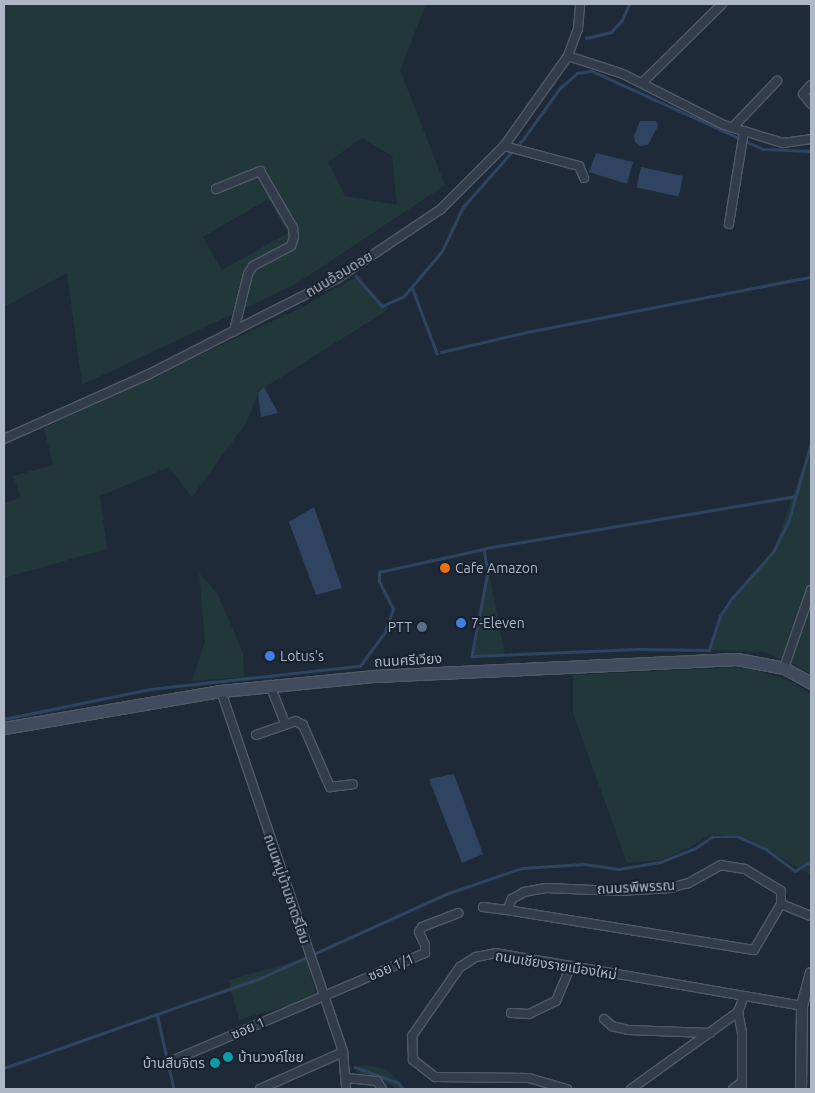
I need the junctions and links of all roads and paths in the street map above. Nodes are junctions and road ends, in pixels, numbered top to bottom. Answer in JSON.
{"nodes":[{"id":1,"x":580,"y":4,"type":"edge"},
{"id":2,"x":722,"y":4,"type":"edge"},
{"id":3,"x":568,"y":56,"type":"junction"},
{"id":4,"x":777,"y":82,"type":"dead end"},
{"id":5,"x":642,"y":83,"type":"junction"},
{"id":6,"x":811,"y":85,"type":"edge"},
{"id":7,"x":811,"y":104,"type":"edge"},
{"id":8,"x":733,"y":127,"type":"junction"},
{"id":9,"x":744,"y":131,"type":"junction"},
{"id":10,"x":811,"y":139,"type":"edge"},
{"id":11,"x":504,"y":146,"type":"junction"},
{"id":12,"x":584,"y":178,"type":"dead end"},
{"id":13,"x":216,"y":189,"type":"dead end"},
{"id":14,"x":729,"y":224,"type":"dead end"},
{"id":15,"x":234,"y":331,"type":"junction"},
{"id":16,"x":4,"y":439,"type":"edge"},
{"id":17,"x":811,"y":590,"type":"edge"},
{"id":18,"x":784,"y":668,"type":"junction"},
{"id":19,"x":811,"y":683,"type":"edge"},
{"id":20,"x":270,"y":685,"type":"junction"},
{"id":21,"x":221,"y":690,"type":"junction"},
{"id":22,"x":285,"y":723,"type":"junction"},
{"id":23,"x":4,"y":728,"type":"edge"},
{"id":24,"x":256,"y":735,"type":"dead end"},
{"id":25,"x":353,"y":784,"type":"dead end"},
{"id":26,"x":781,"y":904,"type":"junction"},
{"id":27,"x":483,"y":906,"type":"dead end"},
{"id":28,"x":507,"y":910,"type":"junction"},
{"id":29,"x":458,"y":912,"type":"dead end"},
{"id":30,"x":811,"y":916,"type":"edge"},
{"id":31,"x":571,"y":966,"type":"junction"},
{"id":32,"x":811,"y":973,"type":"edge"},
{"id":33,"x":744,"y":996,"type":"junction"},
{"id":34,"x":323,"y":997,"type":"junction"},
{"id":35,"x":802,"y":1006,"type":"junction"},
{"id":36,"x":738,"y":1012,"type":"junction"},
{"id":37,"x":511,"y":1013,"type":"dead end"},
{"id":38,"x":604,"y":1019,"type":"dead end"},
{"id":39,"x":710,"y":1033,"type":"junction"},
{"id":40,"x":343,"y":1052,"type":"junction"},
{"id":41,"x":174,"y":1060,"type":"dead end"},
{"id":42,"x":347,"y":1078,"type":"junction"},
{"id":43,"x":741,"y":1086,"type":"edge"},
{"id":44,"x":260,"y":1089,"type":"edge"},
{"id":45,"x":346,"y":1089,"type":"edge"},
{"id":46,"x":382,"y":1089,"type":"edge"},
{"id":47,"x":567,"y":1089,"type":"edge"},
{"id":48,"x":631,"y":1089,"type":"edge"},
{"id":49,"x":733,"y":1089,"type":"edge"},
{"id":50,"x":801,"y":1089,"type":"edge"}],
"edges":[{"from":1,"to":3,"type":"street","name":"ถนนอ้อมดอย"},
{"from":2,"to":5,"type":"street"},
{"from":3,"to":5,"type":"street"},
{"from":3,"to":11,"type":"street","name":"ถนนอ้อมดอย"},
{"from":4,"to":8,"type":"street"},
{"from":5,"to":8,"type":"street"},
{"from":6,"to":7,"type":"street"},
{"from":8,"to":9,"type":"street"},
{"from":9,"to":10,"type":"street"},
{"from":9,"to":14,"type":"street"},
{"from":11,"to":12,"type":"street"},
{"from":11,"to":15,"type":"street","name":"ถนนอ้อมดอย"},
{"from":13,"to":15,"type":"street"},
{"from":15,"to":16,"type":"street","name":"ถนนอ้อมดอย"},
{"from":17,"to":18,"type":"street"},
{"from":18,"to":19,"type":"main road","name":"ถนนศรีเวียง"},
{"from":18,"to":20,"type":"main road","name":"ถนนศรีเวียง"},
{"from":20,"to":21,"type":"main road","name":"ถนนศรีเวียง"},
{"from":20,"to":22,"type":"street"},
{"from":21,"to":23,"type":"main road","name":"ถนนศรีเวียง"},
{"from":21,"to":34,"type":"street","name":"ถนนหมู่บ้านชาตรีโฮม"},
{"from":22,"to":24,"type":"street"},
{"from":22,"to":25,"type":"street"},
{"from":26,"to":28,"type":"street"},
{"from":26,"to":28,"type":"street","name":"ถนนรพีพรรณ"},
{"from":26,"to":30,"type":"street"},
{"from":27,"to":28,"type":"street"},
{"from":29,"to":34,"type":"street","name":"ซอย 1/1"},
{"from":31,"to":33,"type":"street","name":"ถนนเชียงรายเมืองใหม่"},
{"from":31,"to":37,"type":"street"},
{"from":31,"to":47,"type":"street","name":"ถนนเชียงรายเมืองใหม่"},
{"from":32,"to":35,"type":"street"},
{"from":33,"to":35,"type":"street","name":"ถนนเชียงรายเมืองใหม่"},
{"from":33,"to":36,"type":"street"},
{"from":34,"to":40,"type":"street","name":"ถนนหมู่บ้านชาตรีโฮม"},
{"from":34,"to":41,"type":"street","name":"ซอย 1"},
{"from":35,"to":50,"type":"street"},
{"from":36,"to":39,"type":"street"},
{"from":36,"to":43,"type":"street"},
{"from":38,"to":39,"type":"street"},
{"from":39,"to":48,"type":"street"},
{"from":40,"to":42,"type":"street","name":"ถนนหมู่บ้านชาตรีโฮม"},
{"from":40,"to":44,"type":"street"},
{"from":42,"to":45,"type":"street","name":"ถนนหมู่บ้านชาตรีโฮม"},
{"from":42,"to":46,"type":"street"},
{"from":43,"to":49,"type":"street"}]}
